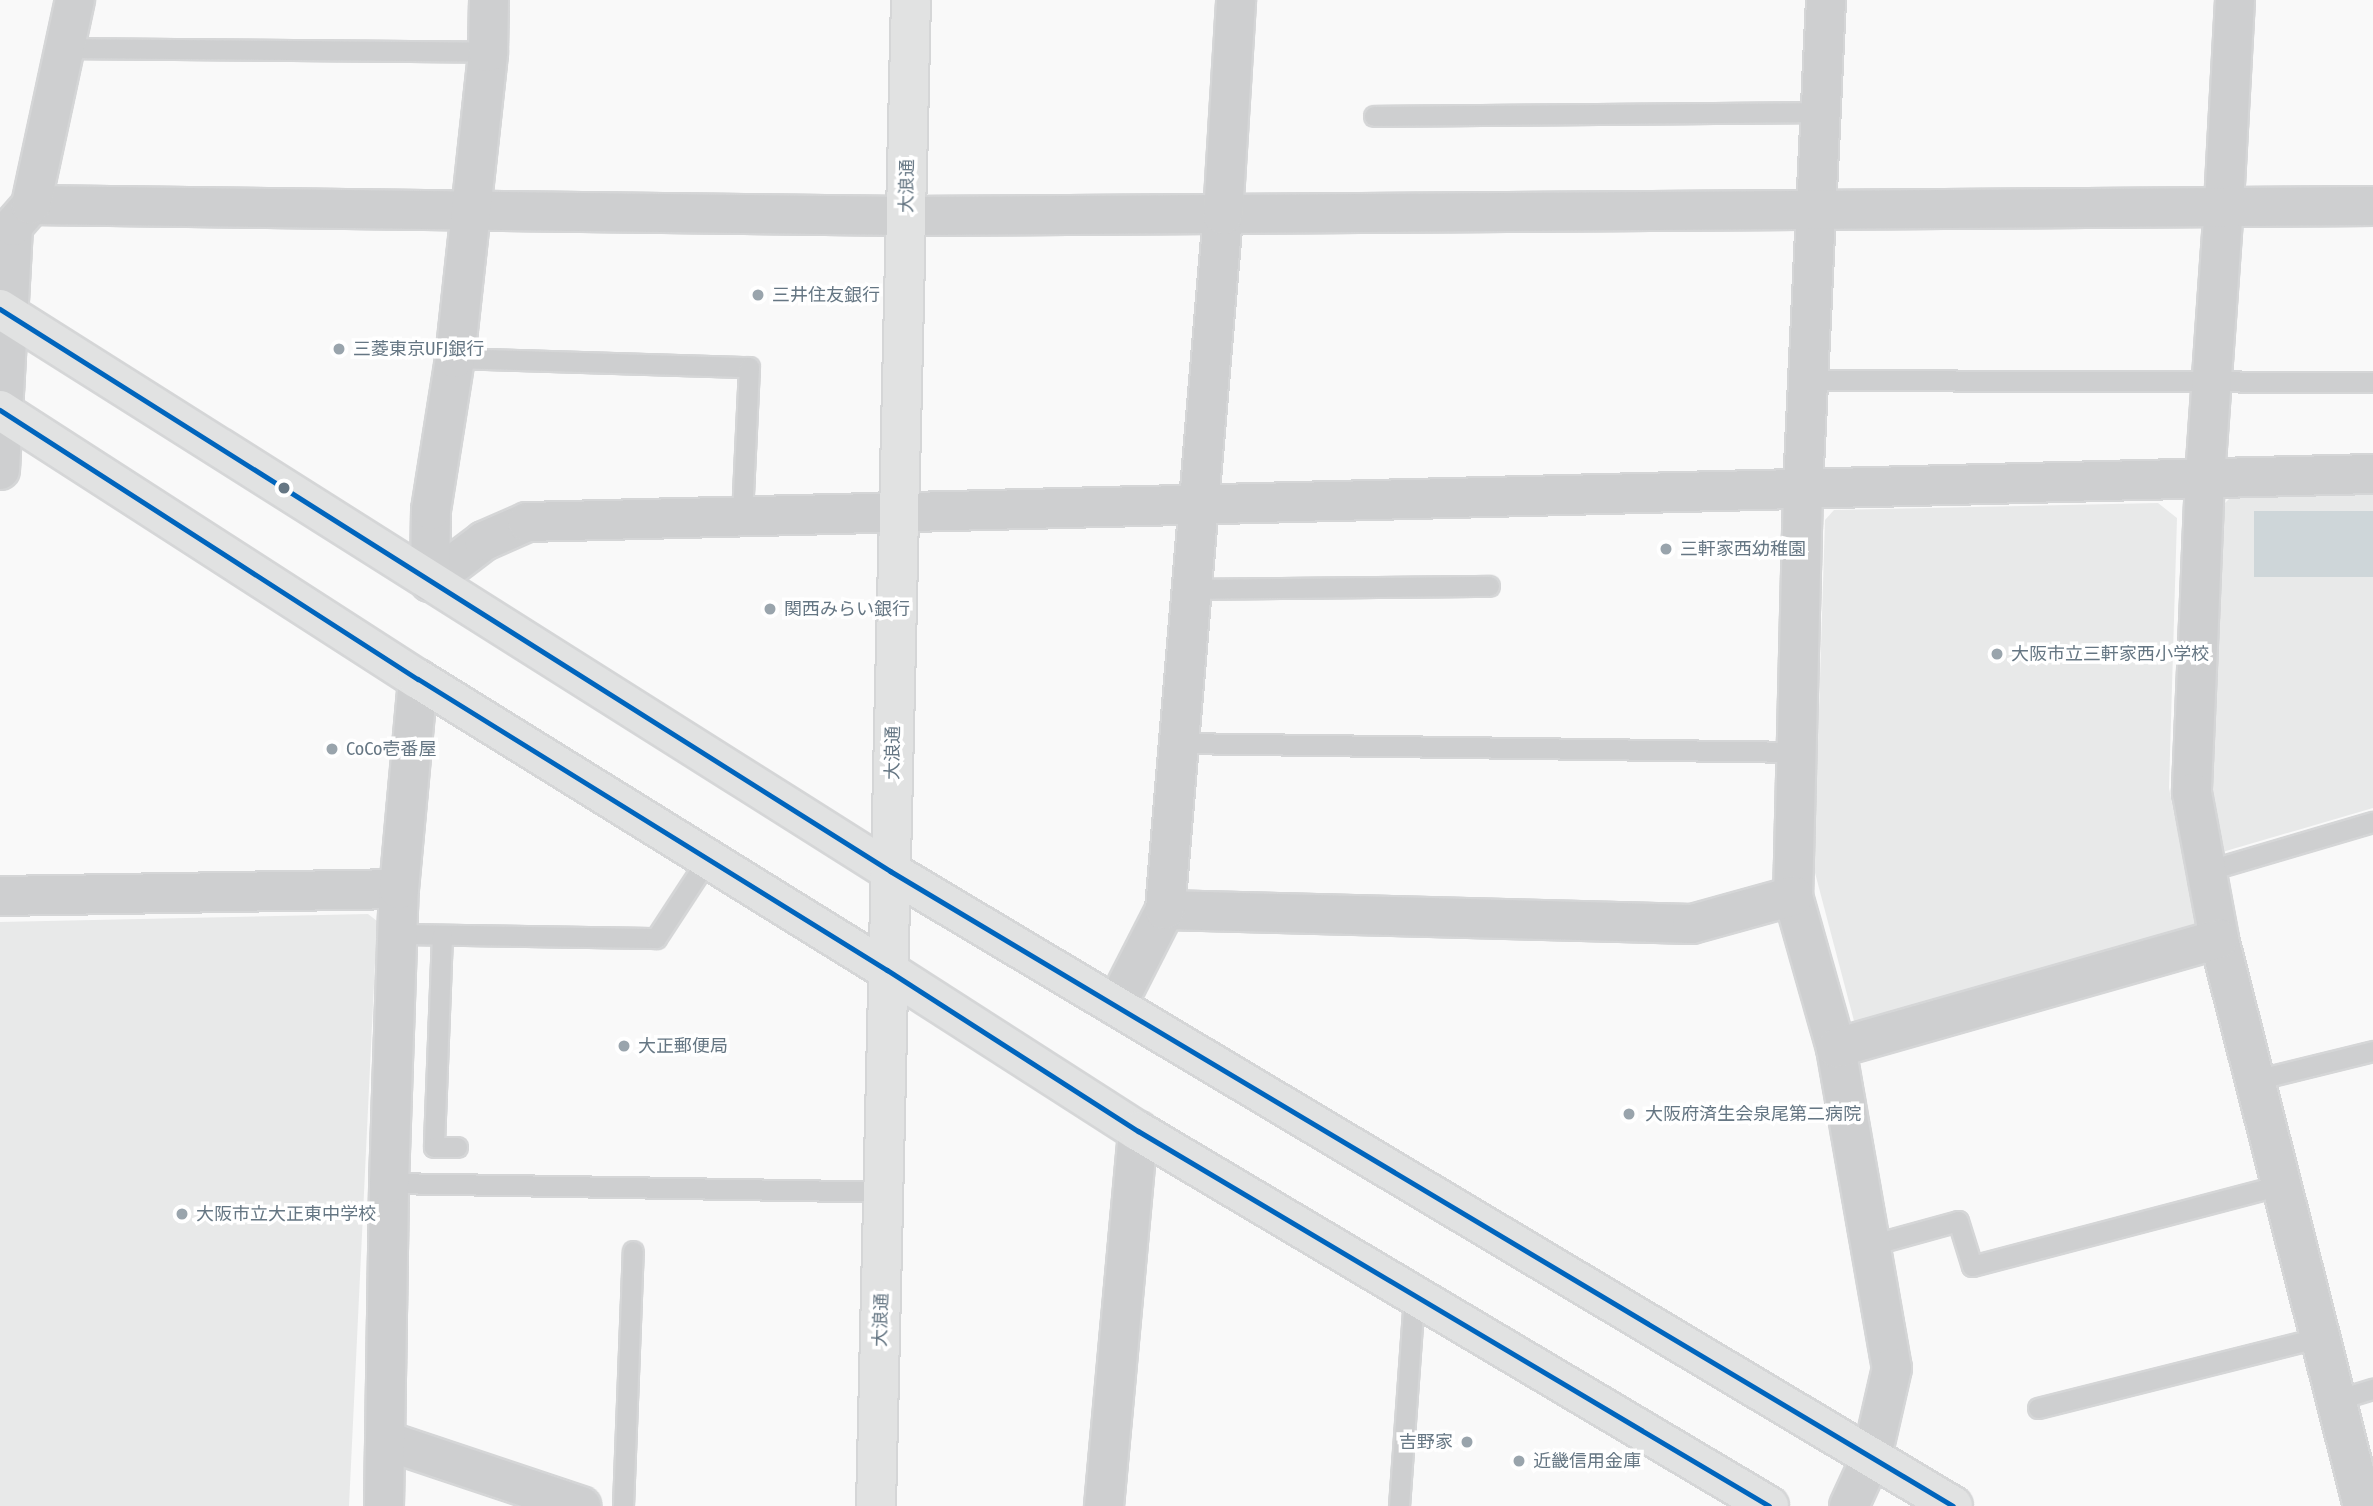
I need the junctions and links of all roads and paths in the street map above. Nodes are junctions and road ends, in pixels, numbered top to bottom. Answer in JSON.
{"nodes":[{"id":1,"x":75,"y":0,"type":"edge"},
{"id":2,"x":489,"y":0,"type":"edge"},
{"id":3,"x":911,"y":0,"type":"edge"},
{"id":4,"x":1237,"y":0,"type":"edge"},
{"id":5,"x":1826,"y":0,"type":"edge"},
{"id":6,"x":2235,"y":0,"type":"edge"},
{"id":7,"x":67,"y":48,"type":"junction"},
{"id":8,"x":488,"y":51,"type":"junction"},
{"id":9,"x":1821,"y":112,"type":"junction"},
{"id":10,"x":1374,"y":116,"type":"dead end"},
{"id":11,"x":31,"y":205,"type":"junction"},
{"id":12,"x":2224,"y":205,"type":"junction"},
{"id":13,"x":2373,"y":206,"type":"edge"},
{"id":14,"x":1818,"y":210,"type":"junction"},
{"id":15,"x":471,"y":212,"type":"junction"},
{"id":16,"x":1223,"y":215,"type":"junction"},
{"id":17,"x":906,"y":216,"type":"junction"},
{"id":18,"x":4,"y":312,"type":"edge"},
{"id":19,"x":455,"y":358,"type":"junction"},
{"id":20,"x":1809,"y":380,"type":"junction"},
{"id":21,"x":2373,"y":382,"type":"edge"},
{"id":22,"x":2211,"y":383,"type":"junction"},
{"id":23,"x":1,"y":411,"type":"edge"},
{"id":24,"x":0,"y":470,"type":"edge"},
{"id":25,"x":2373,"y":474,"type":"edge"},
{"id":26,"x":2205,"y":478,"type":"junction"},
{"id":27,"x":1803,"y":490,"type":"junction"},
{"id":28,"x":1200,"y":504,"type":"junction"},
{"id":29,"x":899,"y":511,"type":"junction"},
{"id":30,"x":742,"y":515,"type":"junction"},
{"id":31,"x":430,"y":582,"type":"junction"},
{"id":32,"x":1489,"y":586,"type":"dead end"},
{"id":33,"x":1193,"y":589,"type":"junction"},
{"id":34,"x":418,"y":679,"type":"junction"},
{"id":35,"x":1179,"y":743,"type":"junction"},
{"id":36,"x":1797,"y":751,"type":"junction"},
{"id":37,"x":2373,"y":822,"type":"edge"},
{"id":38,"x":707,"y":860,"type":"junction"},
{"id":39,"x":2206,"y":871,"type":"junction"},
{"id":40,"x":890,"y":872,"type":"junction"},
{"id":41,"x":399,"y":889,"type":"junction"},
{"id":42,"x":0,"y":896,"type":"edge"},
{"id":43,"x":1793,"y":896,"type":"junction"},
{"id":44,"x":1165,"y":910,"type":"junction"},
{"id":45,"x":397,"y":934,"type":"junction"},
{"id":46,"x":442,"y":935,"type":"junction"},
{"id":47,"x":2219,"y":939,"type":"junction"},
{"id":48,"x":887,"y":970,"type":"junction"},
{"id":49,"x":1116,"y":1006,"type":"junction"},
{"id":50,"x":1836,"y":1048,"type":"junction"},
{"id":51,"x":2373,"y":1051,"type":"edge"},
{"id":52,"x":2255,"y":1080,"type":"junction"},
{"id":53,"x":1139,"y":1131,"type":"junction"},
{"id":54,"x":457,"y":1147,"type":"dead end"},
{"id":55,"x":389,"y":1183,"type":"junction"},
{"id":56,"x":2281,"y":1185,"type":"junction"},
{"id":57,"x":884,"y":1192,"type":"junction"},
{"id":58,"x":1871,"y":1245,"type":"junction"},
{"id":59,"x":633,"y":1251,"type":"dead end"},
{"id":60,"x":1414,"y":1297,"type":"junction"},
{"id":61,"x":2320,"y":1338,"type":"junction"},
{"id":62,"x":2373,"y":1389,"type":"edge"},
{"id":63,"x":2336,"y":1400,"type":"junction"},
{"id":64,"x":2038,"y":1408,"type":"dead end"},
{"id":65,"x":387,"y":1441,"type":"junction"},
{"id":66,"x":1872,"y":1455,"type":"junction"},
{"id":67,"x":577,"y":1505,"type":"edge"},
{"id":68,"x":384,"y":1506,"type":"edge"},
{"id":69,"x":623,"y":1506,"type":"edge"},
{"id":70,"x":876,"y":1506,"type":"edge"},
{"id":71,"x":1104,"y":1506,"type":"edge"},
{"id":72,"x":1399,"y":1506,"type":"edge"},
{"id":73,"x":1769,"y":1506,"type":"edge"},
{"id":74,"x":1849,"y":1506,"type":"edge"},
{"id":75,"x":1953,"y":1506,"type":"edge"},
{"id":76,"x":2363,"y":1506,"type":"edge"}],
"edges":[{"from":1,"to":7,"type":"street"},
{"from":2,"to":8,"type":"street"},
{"from":3,"to":17,"type":"main road","name":"大浪通"},
{"from":4,"to":16,"type":"street"},
{"from":5,"to":9,"type":"street"},
{"from":6,"to":12,"type":"street"},
{"from":7,"to":8,"type":"lane"},
{"from":7,"to":11,"type":"street"},
{"from":8,"to":15,"type":"street"},
{"from":9,"to":10,"type":"lane"},
{"from":9,"to":14,"type":"street"},
{"from":11,"to":15,"type":"street"},
{"from":11,"to":18,"type":"street"},
{"from":12,"to":13,"type":"street"},
{"from":12,"to":14,"type":"street"},
{"from":12,"to":22,"type":"street"},
{"from":14,"to":16,"type":"street"},
{"from":14,"to":20,"type":"street"},
{"from":15,"to":17,"type":"street"},
{"from":15,"to":19,"type":"street"},
{"from":16,"to":17,"type":"street"},
{"from":16,"to":28,"type":"street"},
{"from":17,"to":29,"type":"main road","name":"大浪通"},
{"from":18,"to":23,"type":"street"},
{"from":18,"to":31,"type":"main road"},
{"from":19,"to":30,"type":"lane"},
{"from":19,"to":31,"type":"street"},
{"from":20,"to":22,"type":"lane"},
{"from":20,"to":27,"type":"street"},
{"from":21,"to":22,"type":"lane"},
{"from":22,"to":26,"type":"street"},
{"from":23,"to":24,"type":"street"},
{"from":23,"to":34,"type":"main road"},
{"from":25,"to":26,"type":"street"},
{"from":26,"to":27,"type":"street"},
{"from":26,"to":39,"type":"street"},
{"from":27,"to":28,"type":"street"},
{"from":27,"to":36,"type":"street"},
{"from":28,"to":29,"type":"street"},
{"from":28,"to":33,"type":"street"},
{"from":29,"to":30,"type":"street"},
{"from":29,"to":40,"type":"main road","name":"大浪通"},
{"from":30,"to":31,"type":"street"},
{"from":31,"to":40,"type":"main road"},
{"from":32,"to":33,"type":"lane"},
{"from":33,"to":35,"type":"street"},
{"from":34,"to":38,"type":"main road"},
{"from":34,"to":41,"type":"street"},
{"from":35,"to":36,"type":"lane"},
{"from":35,"to":44,"type":"street"},
{"from":36,"to":43,"type":"street"},
{"from":37,"to":39,"type":"lane"},
{"from":38,"to":46,"type":"lane"},
{"from":38,"to":48,"type":"main road"},
{"from":39,"to":47,"type":"street"},
{"from":40,"to":48,"type":"main road","name":"大浪通"},
{"from":40,"to":49,"type":"main road"},
{"from":41,"to":42,"type":"street"},
{"from":41,"to":45,"type":"street"},
{"from":43,"to":44,"type":"street"},
{"from":43,"to":50,"type":"street"},
{"from":44,"to":49,"type":"street"},
{"from":45,"to":46,"type":"lane"},
{"from":45,"to":55,"type":"street"},
{"from":46,"to":54,"type":"lane"},
{"from":47,"to":50,"type":"street"},
{"from":47,"to":52,"type":"street"},
{"from":48,"to":53,"type":"main road"},
{"from":48,"to":57,"type":"main road","name":"大浪通"},
{"from":49,"to":66,"type":"main road"},
{"from":50,"to":58,"type":"street"},
{"from":51,"to":52,"type":"lane"},
{"from":52,"to":56,"type":"street"},
{"from":53,"to":60,"type":"main road"},
{"from":53,"to":71,"type":"street"},
{"from":55,"to":57,"type":"lane"},
{"from":55,"to":65,"type":"street"},
{"from":56,"to":58,"type":"lane"},
{"from":56,"to":61,"type":"street"},
{"from":57,"to":70,"type":"main road","name":"大浪通"},
{"from":58,"to":66,"type":"street"},
{"from":59,"to":69,"type":"lane"},
{"from":60,"to":72,"type":"lane"},
{"from":60,"to":73,"type":"main road"},
{"from":61,"to":63,"type":"street"},
{"from":61,"to":64,"type":"lane"},
{"from":62,"to":63,"type":"lane"},
{"from":63,"to":76,"type":"street"},
{"from":65,"to":67,"type":"street"},
{"from":65,"to":68,"type":"street"},
{"from":66,"to":74,"type":"street"},
{"from":66,"to":75,"type":"main road"}]}
